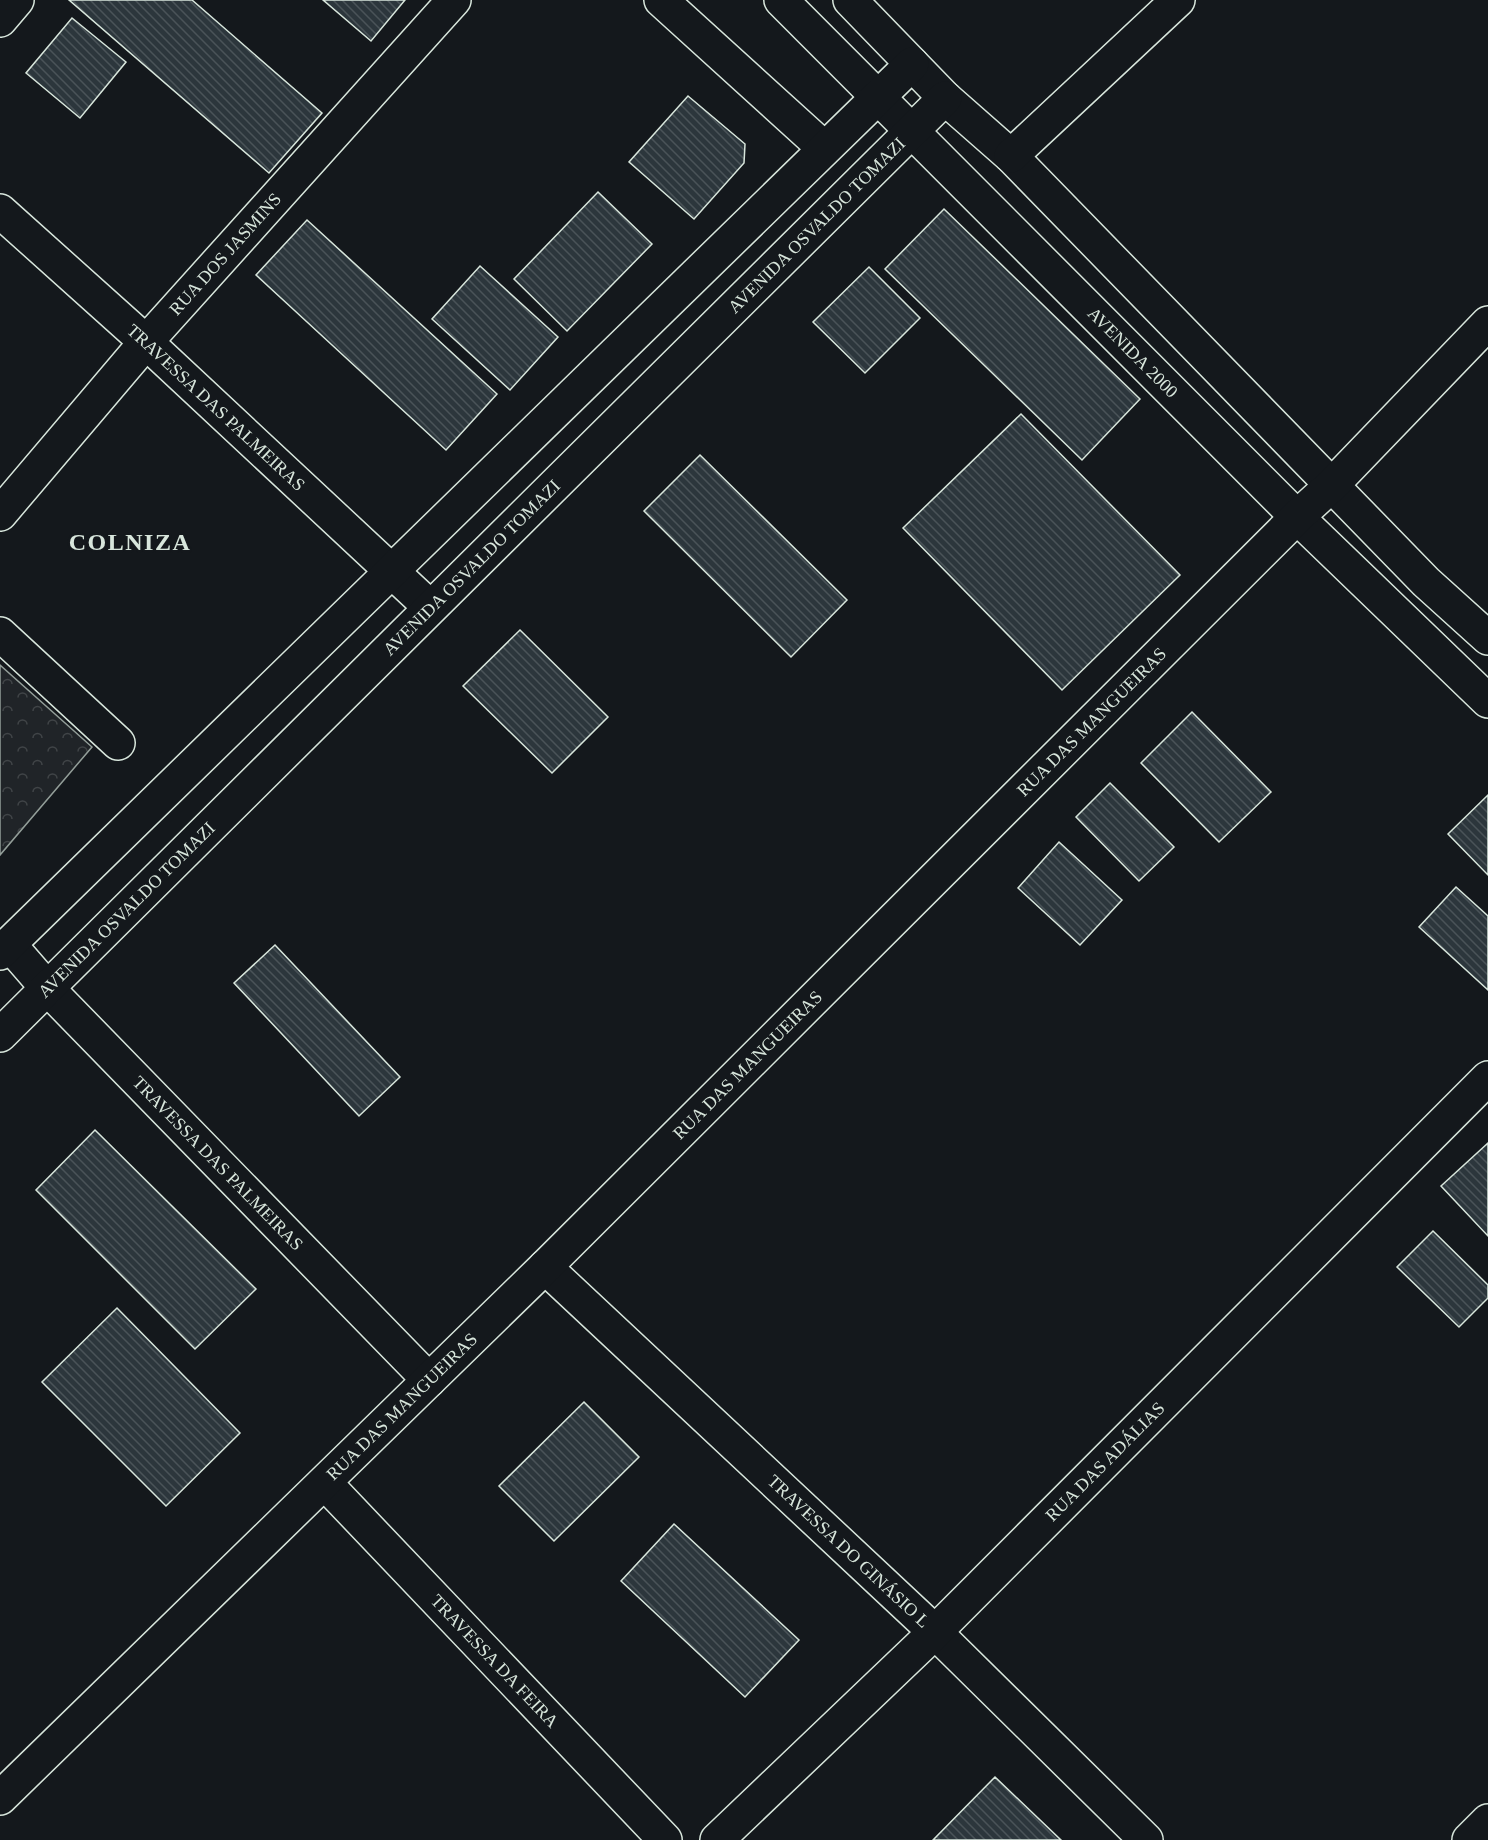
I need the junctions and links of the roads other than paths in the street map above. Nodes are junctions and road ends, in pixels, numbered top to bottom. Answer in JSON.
{"nodes":[{"id":1,"x":17,"y":0,"type":"edge"},
{"id":2,"x":454,"y":0,"type":"edge"},
{"id":3,"x":661,"y":0,"type":"edge"},
{"id":4,"x":781,"y":0,"type":"edge"},
{"id":5,"x":850,"y":0,"type":"edge"},
{"id":6,"x":1178,"y":0,"type":"edge"},
{"id":7,"x":0,"y":20,"type":"edge"},
{"id":8,"x":912,"y":64,"type":"junction"},
{"id":9,"x":878,"y":95,"type":"junction"},
{"id":10,"x":945,"y":98,"type":"junction"},
{"id":11,"x":914,"y":131,"type":"junction"},
{"id":12,"x":824,"y":148,"type":"junction"},
{"id":13,"x":1011,"y":156,"type":"junction"},
{"id":14,"x":0,"y":211,"type":"edge"},
{"id":15,"x":1488,"y":322,"type":"edge"},
{"id":16,"x":146,"y":342,"type":"junction"},
{"id":17,"x":1332,"y":485,"type":"junction"},
{"id":18,"x":0,"y":514,"type":"edge"},
{"id":19,"x":1297,"y":516,"type":"junction"},
{"id":20,"x":392,"y":571,"type":"junction"},
{"id":21,"x":430,"y":607,"type":"junction"},
{"id":22,"x":0,"y":634,"type":"edge"},
{"id":23,"x":1488,"y":638,"type":"edge"},
{"id":24,"x":1488,"y":701,"type":"edge"},
{"id":25,"x":118,"y":742,"type":"dead end"},
{"id":26,"x":4,"y":948,"type":"edge"},
{"id":27,"x":48,"y":988,"type":"junction"},
{"id":28,"x":0,"y":1035,"type":"edge"},
{"id":29,"x":1488,"y":1078,"type":"edge"},
{"id":30,"x":545,"y":1267,"type":"junction"},
{"id":31,"x":429,"y":1380,"type":"junction"},
{"id":32,"x":325,"y":1483,"type":"junction"},
{"id":33,"x":935,"y":1632,"type":"junction"},
{"id":34,"x":0,"y":1798,"type":"edge"},
{"id":35,"x":1488,"y":1821,"type":"edge"},
{"id":36,"x":664,"y":1840,"type":"edge"},
{"id":37,"x":717,"y":1840,"type":"edge"},
{"id":38,"x":1146,"y":1840,"type":"edge"},
{"id":39,"x":1469,"y":1840,"type":"edge"}],
"edges":[{"from":1,"to":7,"type":"street"},
{"from":2,"to":16,"type":"street","name":"RUA DOS JASMINS"},
{"from":3,"to":12,"type":"street"},
{"from":4,"to":9,"type":"street","name":"AVENIDA 2000"},
{"from":5,"to":8,"type":"street"},
{"from":6,"to":13,"type":"street"},
{"from":8,"to":9,"type":"street"},
{"from":8,"to":10,"type":"street"},
{"from":9,"to":11,"type":"street","name":"AVENIDA 2000"},
{"from":9,"to":12,"type":"street"},
{"from":10,"to":11,"type":"street","name":"AVENIDA OSVALDO TOMAZI"},
{"from":10,"to":13,"type":"street"},
{"from":11,"to":19,"type":"street","name":"AVENIDA 2000"},
{"from":11,"to":21,"type":"street","name":"AVENIDA OSVALDO TOMAZI"},
{"from":12,"to":20,"type":"street"},
{"from":13,"to":17,"type":"street"},
{"from":14,"to":16,"type":"street","name":"TRAVESSA DAS PALMEIRAS"},
{"from":15,"to":17,"type":"street","name":"RUA DAS MANGUEIRAS"},
{"from":16,"to":18,"type":"street","name":"RUA DOS JASMINS"},
{"from":16,"to":20,"type":"street","name":"TRAVESSA DAS PALMEIRAS"},
{"from":17,"to":19,"type":"street","name":"RUA DAS MANGUEIRAS"},
{"from":17,"to":23,"type":"street"},
{"from":19,"to":24,"type":"street","name":"AVENIDA 2000"},
{"from":19,"to":30,"type":"street","name":"RUA DAS MANGUEIRAS"},
{"from":20,"to":21,"type":"street","name":"TRAVESSA DAS PALMEIRAS"},
{"from":20,"to":26,"type":"street"},
{"from":21,"to":27,"type":"street","name":"AVENIDA OSVALDO TOMAZI"},
{"from":22,"to":25,"type":"street"},
{"from":26,"to":27,"type":"street","name":"TRAVESSA DAS PALMEIRAS"},
{"from":27,"to":28,"type":"street","name":"AVENIDA OSVALDO TOMAZI"},
{"from":27,"to":31,"type":"street","name":"TRAVESSA DAS PALMEIRAS"},
{"from":29,"to":33,"type":"street","name":"RUA DAS ADÁLIAS"},
{"from":30,"to":31,"type":"street","name":"RUA DAS MANGUEIRAS"},
{"from":30,"to":33,"type":"street","name":"TRAVESSA DO GINÁSIO L"},
{"from":31,"to":32,"type":"street","name":"RUA DAS MANGUEIRAS"},
{"from":32,"to":34,"type":"street","name":"RUA DAS MANGUEIRAS"},
{"from":32,"to":36,"type":"street","name":"TRAVESSA DA FEIRA"},
{"from":33,"to":37,"type":"street","name":"RUA DAS ADÁLIAS"},
{"from":33,"to":38,"type":"street","name":"TRAVESSA DO GINÁSIO L"},
{"from":35,"to":39,"type":"street"}]}
